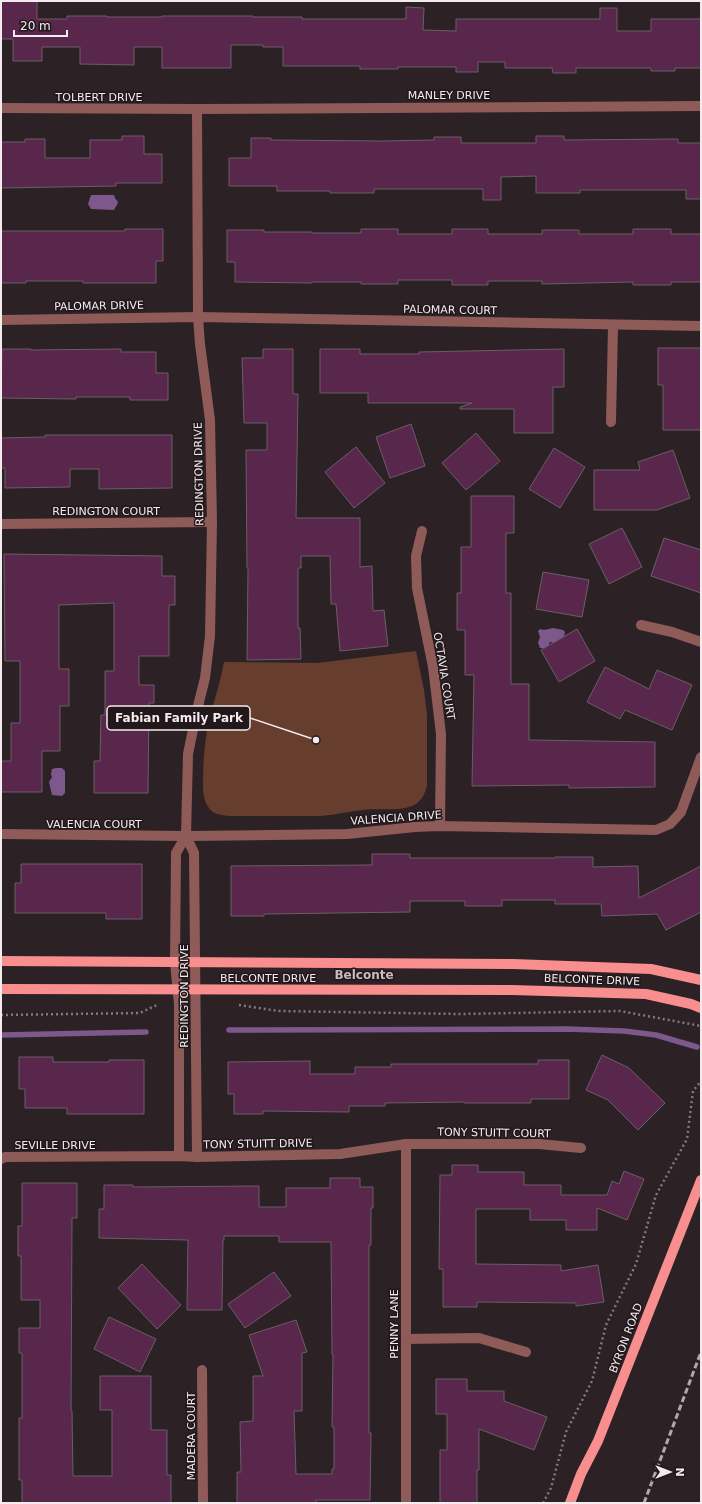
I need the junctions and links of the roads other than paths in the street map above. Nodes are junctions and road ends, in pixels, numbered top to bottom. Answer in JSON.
{"nodes":[{"id":1,"x":701,"y":106,"type":"edge"},
{"id":2,"x":1,"y":108,"type":"edge"},
{"id":3,"x":196,"y":109,"type":"junction"},
{"id":4,"x":198,"y":317,"type":"junction"},
{"id":5,"x":1,"y":320,"type":"edge"},
{"id":6,"x":613,"y":326,"type":"junction"},
{"id":7,"x":701,"y":326,"type":"edge"},
{"id":8,"x":611,"y":422,"type":"dead end"},
{"id":9,"x":212,"y":522,"type":"junction"},
{"id":10,"x":1,"y":524,"type":"edge"},
{"id":11,"x":422,"y":531,"type":"dead end"},
{"id":12,"x":641,"y":625,"type":"dead end"},
{"id":13,"x":701,"y":642,"type":"edge"},
{"id":14,"x":701,"y":757,"type":"edge"},
{"id":15,"x":440,"y":826,"type":"junction"},
{"id":16,"x":1,"y":834,"type":"edge"},
{"id":17,"x":186,"y":836,"type":"junction"},
{"id":18,"x":1,"y":962,"type":"edge"},
{"id":19,"x":175,"y":963,"type":"junction"},
{"id":20,"x":195,"y":963,"type":"junction"},
{"id":21,"x":701,"y":980,"type":"edge"},
{"id":22,"x":1,"y":989,"type":"edge"},
{"id":23,"x":178,"y":990,"type":"junction"},
{"id":24,"x":195,"y":990,"type":"junction"},
{"id":25,"x":701,"y":1008,"type":"edge"},
{"id":26,"x":406,"y":1144,"type":"junction"},
{"id":27,"x":581,"y":1148,"type":"dead end"},
{"id":28,"x":110,"y":1156,"type":"joint"},
{"id":29,"x":179,"y":1156,"type":"junction"},
{"id":30,"x":197,"y":1157,"type":"junction"},
{"id":31,"x":1,"y":1159,"type":"edge"},
{"id":32,"x":701,"y":1180,"type":"edge"},
{"id":33,"x":406,"y":1339,"type":"junction"},
{"id":34,"x":526,"y":1352,"type":"dead end"},
{"id":35,"x":202,"y":1370,"type":"dead end"},
{"id":36,"x":203,"y":1503,"type":"edge"},
{"id":37,"x":406,"y":1503,"type":"edge"},
{"id":38,"x":570,"y":1503,"type":"edge"}],
"edges":[{"from":1,"to":3,"type":"street","name":"MANLEY DRIVE"},
{"from":2,"to":3,"type":"street","name":"TOLBERT DRIVE"},
{"from":3,"to":4,"type":"street","name":"REDINGTON DRIVE"},
{"from":4,"to":5,"type":"street","name":"PALOMAR DRIVE"},
{"from":4,"to":6,"type":"street","name":"PALOMAR COURT"},
{"from":4,"to":9,"type":"street","name":"REDINGTON DRIVE"},
{"from":6,"to":7,"type":"street","name":"PALOMAR COURT"},
{"from":6,"to":8,"type":"street"},
{"from":9,"to":10,"type":"street","name":"REDINGTON COURT"},
{"from":9,"to":17,"type":"street","name":"REDINGTON DRIVE"},
{"from":11,"to":15,"type":"street","name":"OCTAVIA COURT"},
{"from":12,"to":13,"type":"street"},
{"from":14,"to":15,"type":"street","name":"VALENCIA DRIVE"},
{"from":15,"to":17,"type":"street","name":"VALENCIA DRIVE"},
{"from":16,"to":17,"type":"street","name":"VALENCIA COURT"},
{"from":17,"to":19,"type":"street","name":"REDINGTON DRIVE"},
{"from":17,"to":20,"type":"street","name":"REDINGTON DRIVE"},
{"from":18,"to":19,"type":"main road","name":"BELCONTE DRIVE"},
{"from":19,"to":20,"type":"main road","name":"BELCONTE DRIVE"},
{"from":19,"to":23,"type":"street","name":"REDINGTON DRIVE"},
{"from":20,"to":21,"type":"main road","name":"BELCONTE DRIVE"},
{"from":20,"to":24,"type":"street","name":"REDINGTON DRIVE"},
{"from":22,"to":23,"type":"main road","name":"BELCONTE DRIVE"},
{"from":23,"to":24,"type":"main road","name":"BELCONTE DRIVE"},
{"from":23,"to":29,"type":"street","name":"REDINGTON DRIVE"},
{"from":24,"to":25,"type":"main road","name":"BELCONTE DRIVE"},
{"from":24,"to":30,"type":"street","name":"REDINGTON DRIVE"},
{"from":26,"to":27,"type":"street","name":"TONY STUITT COURT"},
{"from":26,"to":30,"type":"street","name":"TONY STUITT DRIVE"},
{"from":26,"to":33,"type":"street","name":"PENNY LANE"},
{"from":28,"to":29,"type":"street","name":"TONY STUITT DRIVE"},
{"from":28,"to":31,"type":"street","name":"SEVILLE DRIVE"},
{"from":29,"to":30,"type":"street","name":"TONY STUITT DRIVE"},
{"from":32,"to":38,"type":"main road","name":"BYRON ROAD"},
{"from":33,"to":34,"type":"street"},
{"from":33,"to":37,"type":"street","name":"PENNY LANE"},
{"from":35,"to":36,"type":"street","name":"MADERA COURT"}]}
